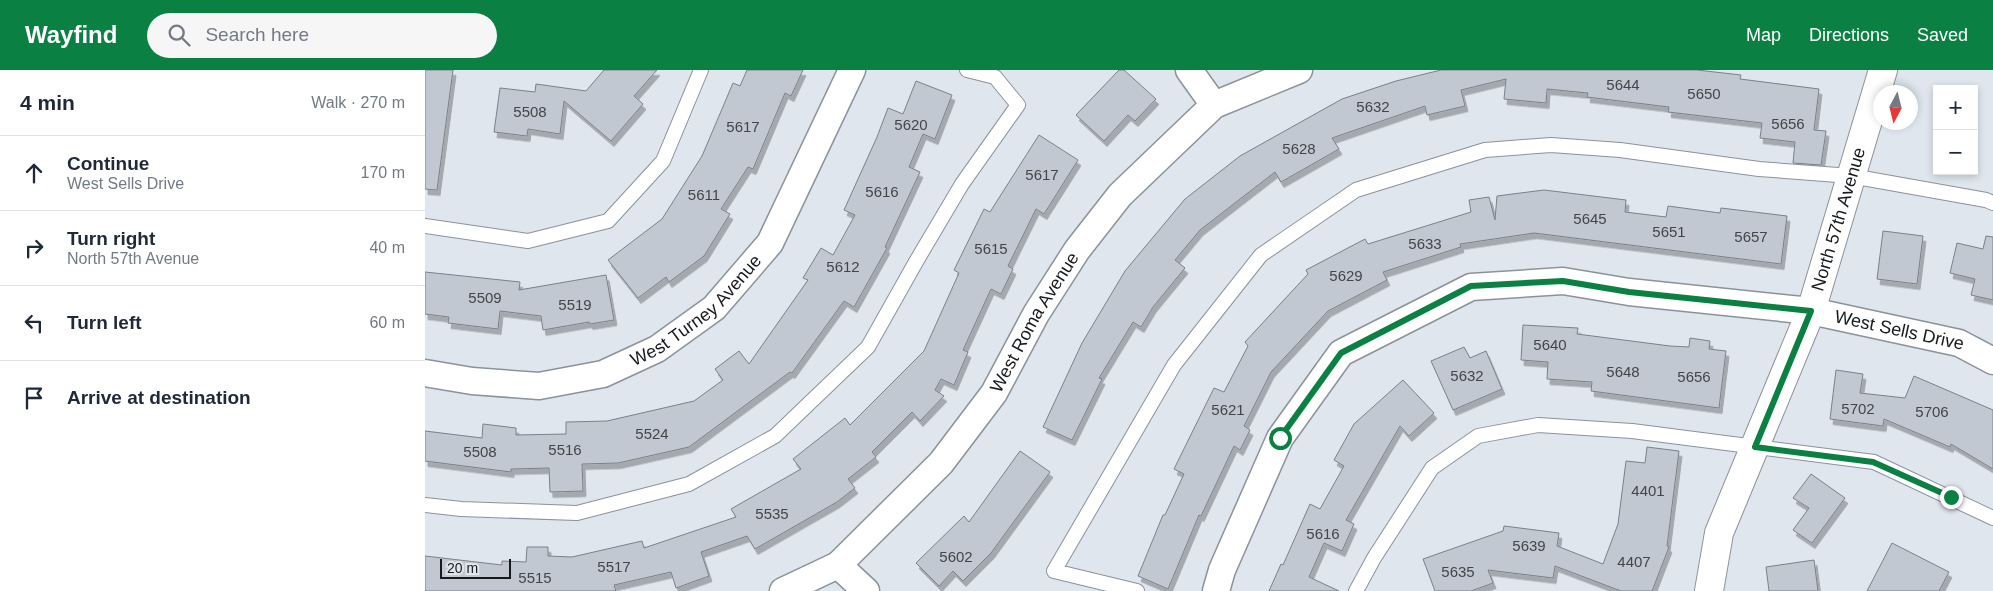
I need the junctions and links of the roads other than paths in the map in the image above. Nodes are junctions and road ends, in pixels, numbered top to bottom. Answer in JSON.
{"nodes":[{"id":1,"x":701,"y":70,"type":"edge"},
{"id":2,"x":852,"y":70,"type":"edge"},
{"id":3,"x":967,"y":70,"type":"edge"},
{"id":4,"x":1189,"y":70,"type":"edge"},
{"id":5,"x":1299,"y":70,"type":"edge"},
{"id":6,"x":1883,"y":70,"type":"edge"},
{"id":7,"x":1214,"y":105,"type":"junction"},
{"id":8,"x":1851,"y":176,"type":"junction"},
{"id":9,"x":1993,"y":203,"type":"edge"},
{"id":10,"x":425,"y":226,"type":"edge"},
{"id":11,"x":1811,"y":311,"type":"junction"},
{"id":12,"x":1993,"y":361,"type":"edge"},
{"id":13,"x":425,"y":374,"type":"edge"},
{"id":14,"x":1755,"y":447,"type":"junction"},
{"id":15,"x":425,"y":505,"type":"edge"},
{"id":16,"x":1993,"y":518,"type":"edge"},
{"id":17,"x":838,"y":565,"type":"junction"},
{"id":18,"x":783,"y":591,"type":"edge"},
{"id":19,"x":866,"y":591,"type":"edge"},
{"id":20,"x":1137,"y":591,"type":"edge"},
{"id":21,"x":1216,"y":591,"type":"edge"},
{"id":22,"x":1356,"y":591,"type":"edge"},
{"id":23,"x":1709,"y":591,"type":"edge"}],
"edges":[{"from":1,"to":10,"type":"lane"},
{"from":2,"to":13,"type":"street","name":"West Turney Avenue"},
{"from":3,"to":15,"type":"lane"},
{"from":4,"to":7,"type":"street"},
{"from":5,"to":7,"type":"street","name":"West Roma Avenue"},
{"from":6,"to":8,"type":"street","name":"North 57th Avenue"},
{"from":7,"to":17,"type":"street","name":"West Roma Avenue"},
{"from":8,"to":9,"type":"lane"},
{"from":8,"to":11,"type":"street","name":"North 57th Avenue"},
{"from":8,"to":20,"type":"lane"},
{"from":11,"to":12,"type":"street","name":"West Sells Drive"},
{"from":11,"to":14,"type":"street","name":"North 57th Avenue"},
{"from":11,"to":21,"type":"street","name":"West Sells Drive"},
{"from":14,"to":16,"type":"lane"},
{"from":14,"to":22,"type":"lane"},
{"from":14,"to":23,"type":"street","name":"North 57th Avenue"},
{"from":17,"to":18,"type":"street","name":"West Roma Avenue"},
{"from":17,"to":19,"type":"street"}]}
